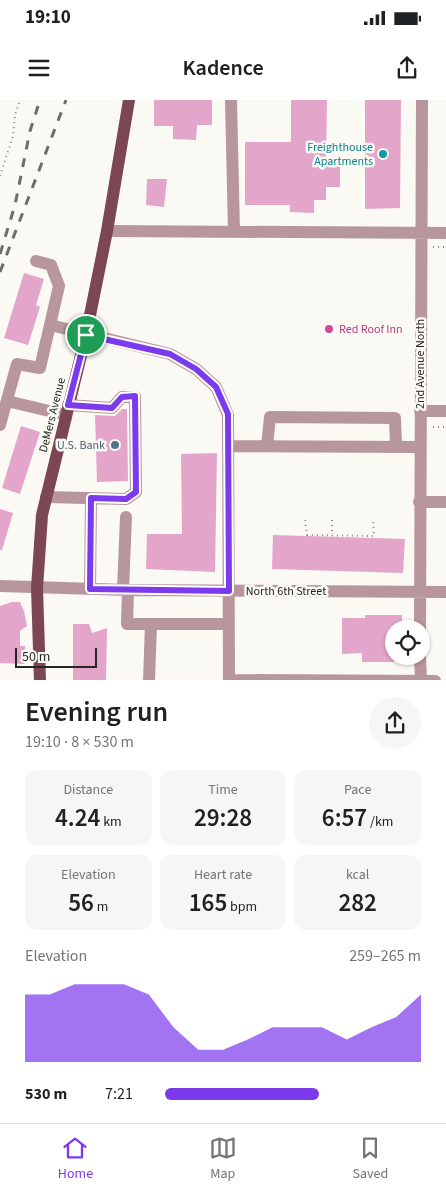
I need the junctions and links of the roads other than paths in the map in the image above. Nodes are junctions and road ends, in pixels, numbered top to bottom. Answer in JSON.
{"nodes":[{"id":1,"x":129,"y":100,"type":"edge"},
{"id":2,"x":231,"y":100,"type":"edge"},
{"id":3,"x":422,"y":100,"type":"edge"},
{"id":4,"x":107,"y":232,"type":"junction"},
{"id":5,"x":234,"y":232,"type":"junction"},
{"id":6,"x":421,"y":233,"type":"junction"},
{"id":7,"x":446,"y":233,"type":"edge"},
{"id":8,"x":36,"y":261,"type":"dead end"},
{"id":9,"x":50,"y":325,"type":"junction"},
{"id":10,"x":86,"y":335,"type":"junction"},
{"id":11,"x":7,"y":401,"type":"junction"},
{"id":12,"x":67,"y":410,"type":"junction"},
{"id":13,"x":420,"y":411,"type":"junction"},
{"id":14,"x":446,"y":412,"type":"edge"},
{"id":15,"x":0,"y":426,"type":"edge"},
{"id":16,"x":228,"y":446,"type":"junction"},
{"id":17,"x":268,"y":446,"type":"junction"},
{"id":18,"x":396,"y":446,"type":"junction"},
{"id":19,"x":420,"y":447,"type":"junction"},
{"id":20,"x":46,"y":497,"type":"junction"},
{"id":21,"x":91,"y":498,"type":"junction"},
{"id":22,"x":419,"y":502,"type":"junction"},
{"id":23,"x":446,"y":502,"type":"edge"},
{"id":24,"x":126,"y":508,"type":"junction"},
{"id":25,"x":0,"y":586,"type":"edge"},
{"id":26,"x":37,"y":588,"type":"junction"},
{"id":27,"x":90,"y":589,"type":"junction"},
{"id":28,"x":125,"y":590,"type":"junction"},
{"id":29,"x":229,"y":591,"type":"junction"},
{"id":30,"x":418,"y":592,"type":"junction"},
{"id":31,"x":446,"y":592,"type":"edge"},
{"id":32,"x":420,"y":620,"type":"edge"},
{"id":33,"x":151,"y":624,"type":"junction"},
{"id":34,"x":229,"y":624,"type":"junction"},
{"id":35,"x":420,"y":665,"type":"edge"},
{"id":36,"x":38,"y":680,"type":"edge"},
{"id":37,"x":149,"y":680,"type":"edge"},
{"id":38,"x":229,"y":680,"type":"edge"},
{"id":39,"x":421,"y":680,"type":"edge"},
{"id":40,"x":435,"y":680,"type":"edge"}],
"edges":[{"from":1,"to":4,"type":"main road","name":"DeMers Avenue"},
{"from":2,"to":5,"type":"street"},
{"from":3,"to":6,"type":"street","name":"2nd Avenue North"},
{"from":4,"to":5,"type":"street"},
{"from":4,"to":10,"type":"main road","name":"DeMers Avenue"},
{"from":5,"to":6,"type":"street"},
{"from":6,"to":7,"type":"street"},
{"from":6,"to":13,"type":"street","name":"2nd Avenue North"},
{"from":8,"to":9,"type":"street"},
{"from":9,"to":10,"type":"street"},
{"from":9,"to":11,"type":"street"},
{"from":10,"to":12,"type":"main road","name":"DeMers Avenue"},
{"from":10,"to":16,"type":"street"},
{"from":11,"to":12,"type":"street"},
{"from":11,"to":15,"type":"street"},
{"from":12,"to":20,"type":"main road","name":"DeMers Avenue"},
{"from":12,"to":24,"type":"street"},
{"from":13,"to":14,"type":"street"},
{"from":13,"to":19,"type":"street","name":"2nd Avenue North"},
{"from":16,"to":17,"type":"street"},
{"from":16,"to":29,"type":"street"},
{"from":17,"to":18,"type":"street"},
{"from":17,"to":18,"type":"street"},
{"from":18,"to":19,"type":"street"},
{"from":19,"to":22,"type":"street","name":"2nd Avenue North"},
{"from":20,"to":21,"type":"street"},
{"from":20,"to":26,"type":"main road","name":"DeMers Avenue"},
{"from":21,"to":24,"type":"street"},
{"from":21,"to":27,"type":"street"},
{"from":22,"to":23,"type":"street"},
{"from":22,"to":30,"type":"street","name":"2nd Avenue North"},
{"from":24,"to":28,"type":"street"},
{"from":25,"to":26,"type":"street","name":"North 6th Street"},
{"from":26,"to":27,"type":"street","name":"North 6th Street"},
{"from":26,"to":36,"type":"main road","name":"DeMers Avenue"},
{"from":27,"to":28,"type":"street","name":"North 6th Street"},
{"from":28,"to":29,"type":"street","name":"North 6th Street"},
{"from":28,"to":33,"type":"street"},
{"from":29,"to":30,"type":"street","name":"North 6th Street"},
{"from":29,"to":34,"type":"street"},
{"from":30,"to":31,"type":"street","name":"North 6th Street"},
{"from":30,"to":32,"type":"street","name":"2nd Avenue North"},
{"from":33,"to":34,"type":"street"},
{"from":33,"to":37,"type":"street"},
{"from":34,"to":38,"type":"street"},
{"from":35,"to":39,"type":"street"},
{"from":38,"to":39,"type":"street"},
{"from":39,"to":40,"type":"street"}]}
